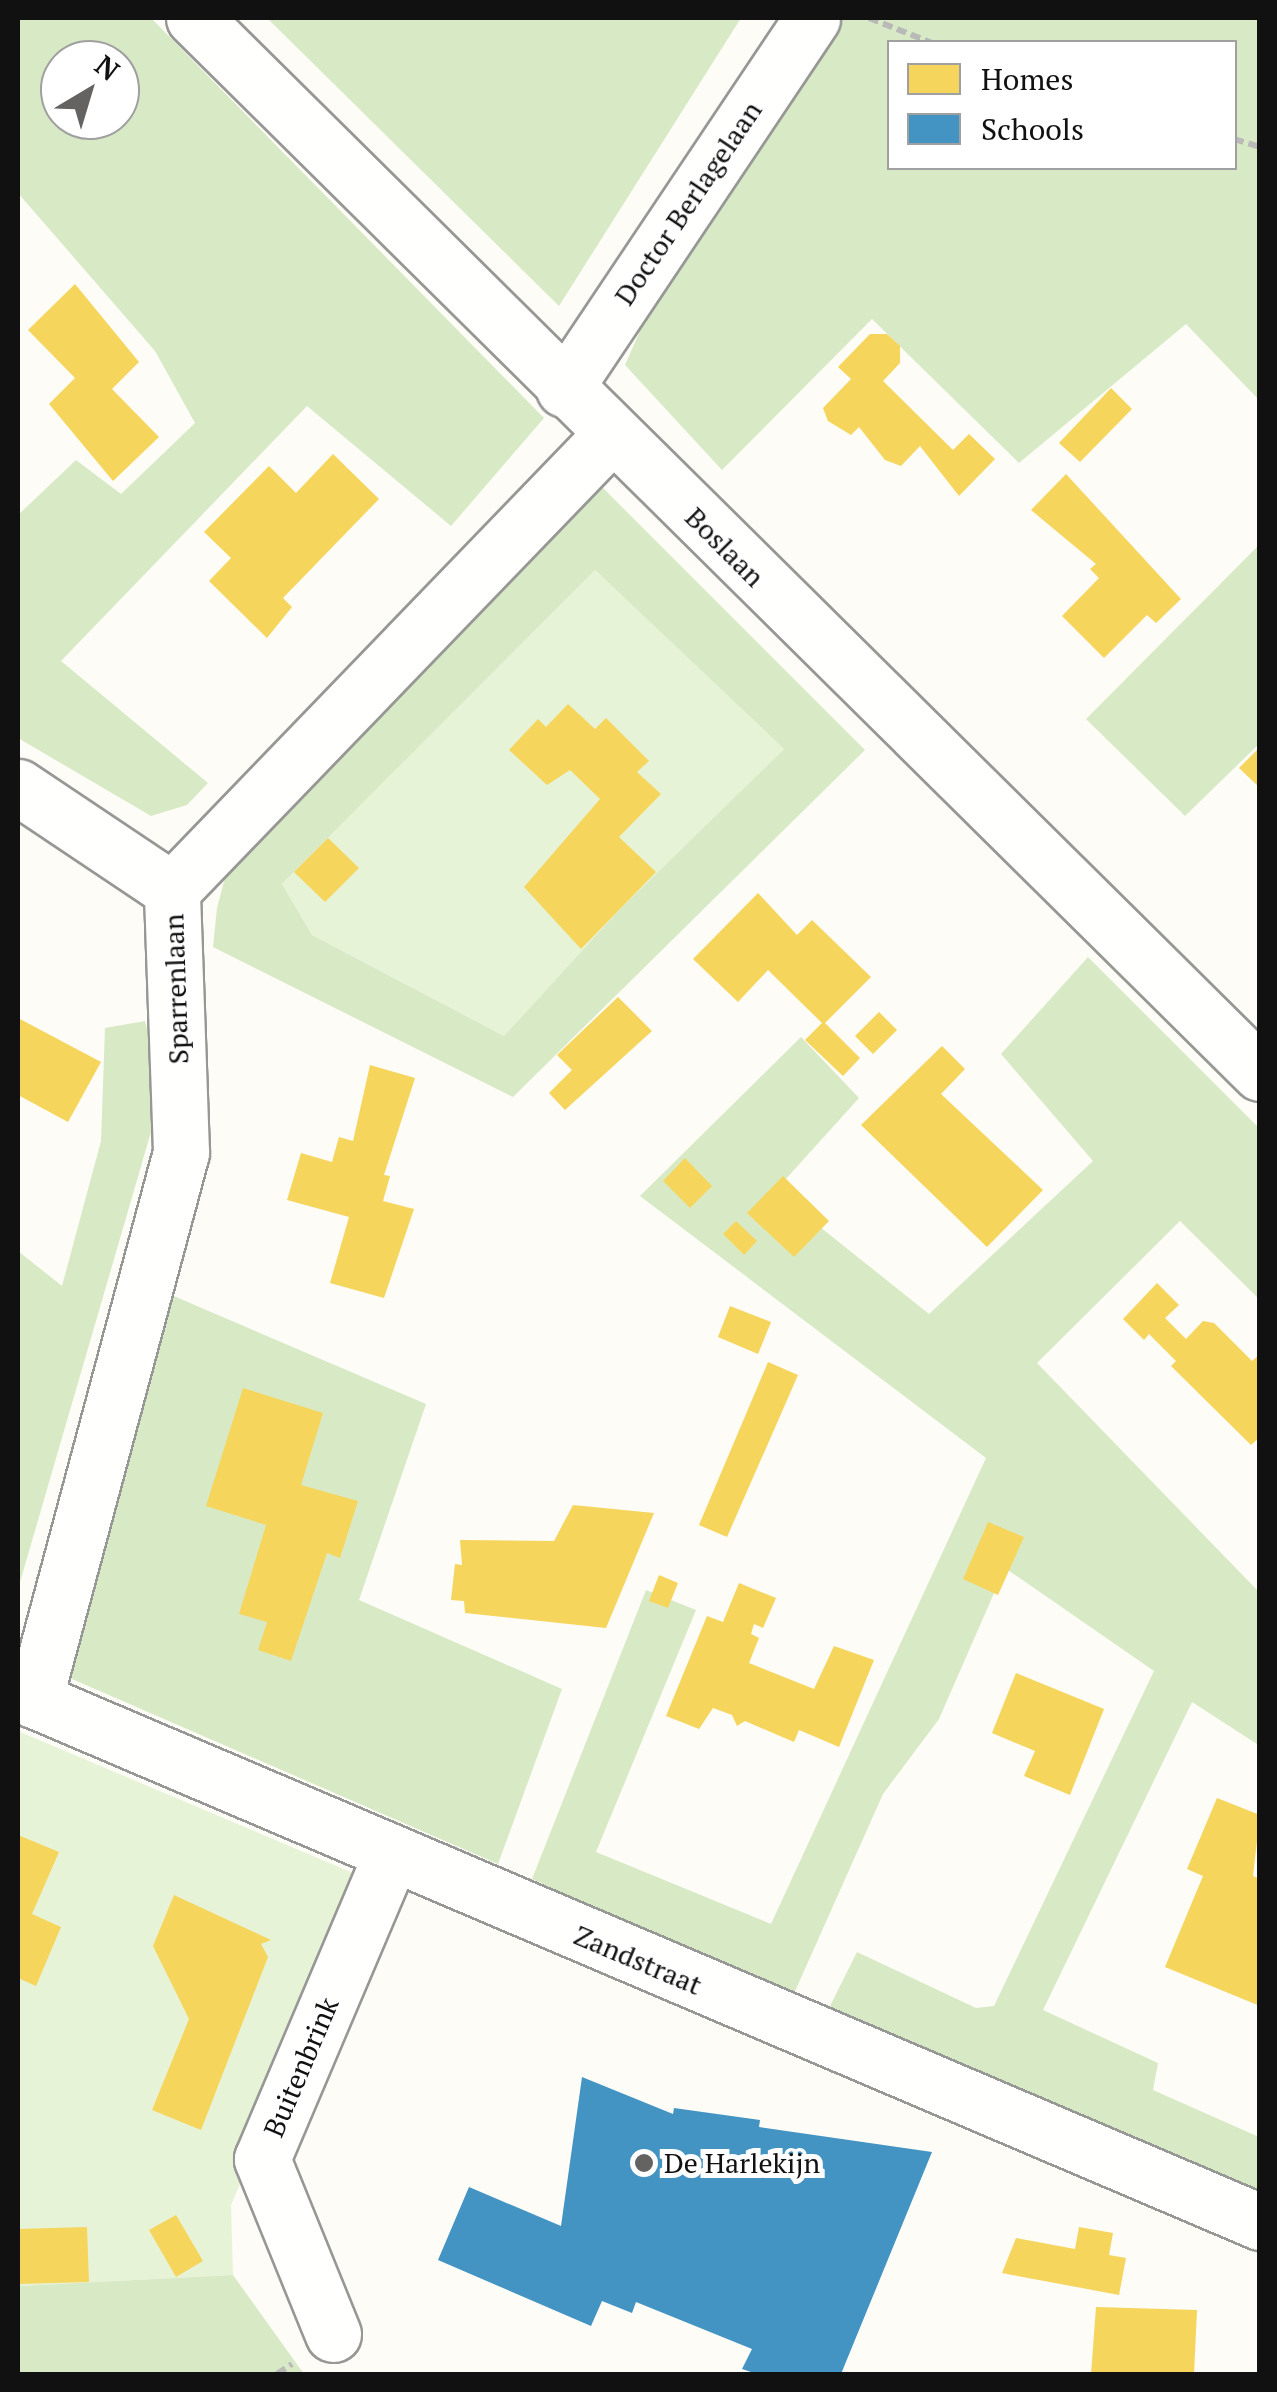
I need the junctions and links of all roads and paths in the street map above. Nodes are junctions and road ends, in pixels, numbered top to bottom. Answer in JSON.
{"nodes":[{"id":1,"x":194,"y":18,"type":"edge"},
{"id":2,"x":812,"y":18,"type":"edge"},
{"id":3,"x":869,"y":18,"type":"edge"},
{"id":4,"x":925,"y":40,"type":"edge"},
{"id":5,"x":564,"y":389,"type":"junction"},
{"id":6,"x":610,"y":434,"type":"junction"},
{"id":7,"x":18,"y":787,"type":"edge"},
{"id":8,"x":172,"y":890,"type":"junction"},
{"id":9,"x":1260,"y":1073,"type":"edge"},
{"id":10,"x":26,"y":1697,"type":"edge"},
{"id":11,"x":390,"y":1856,"type":"junction"},
{"id":12,"x":1260,"y":2222,"type":"edge"},
{"id":13,"x":333,"y":2334,"type":"dead end"}],
"edges":[{"from":1,"to":5,"type":"street","name":"Boslaan"},
{"from":2,"to":5,"type":"street","name":"Doctor Berlagelaan"},
{"from":3,"to":4,"type":"path"},
{"from":5,"to":6,"type":"street","name":"Boslaan"},
{"from":6,"to":8,"type":"street","name":"Sparrenlaan"},
{"from":6,"to":9,"type":"street","name":"Boslaan"},
{"from":7,"to":8,"type":"street"},
{"from":8,"to":10,"type":"street","name":"Sparrenlaan"},
{"from":10,"to":11,"type":"street","name":"Zandstraat"},
{"from":11,"to":12,"type":"street","name":"Zandstraat"},
{"from":11,"to":13,"type":"street","name":"Buitenbrink"}]}
